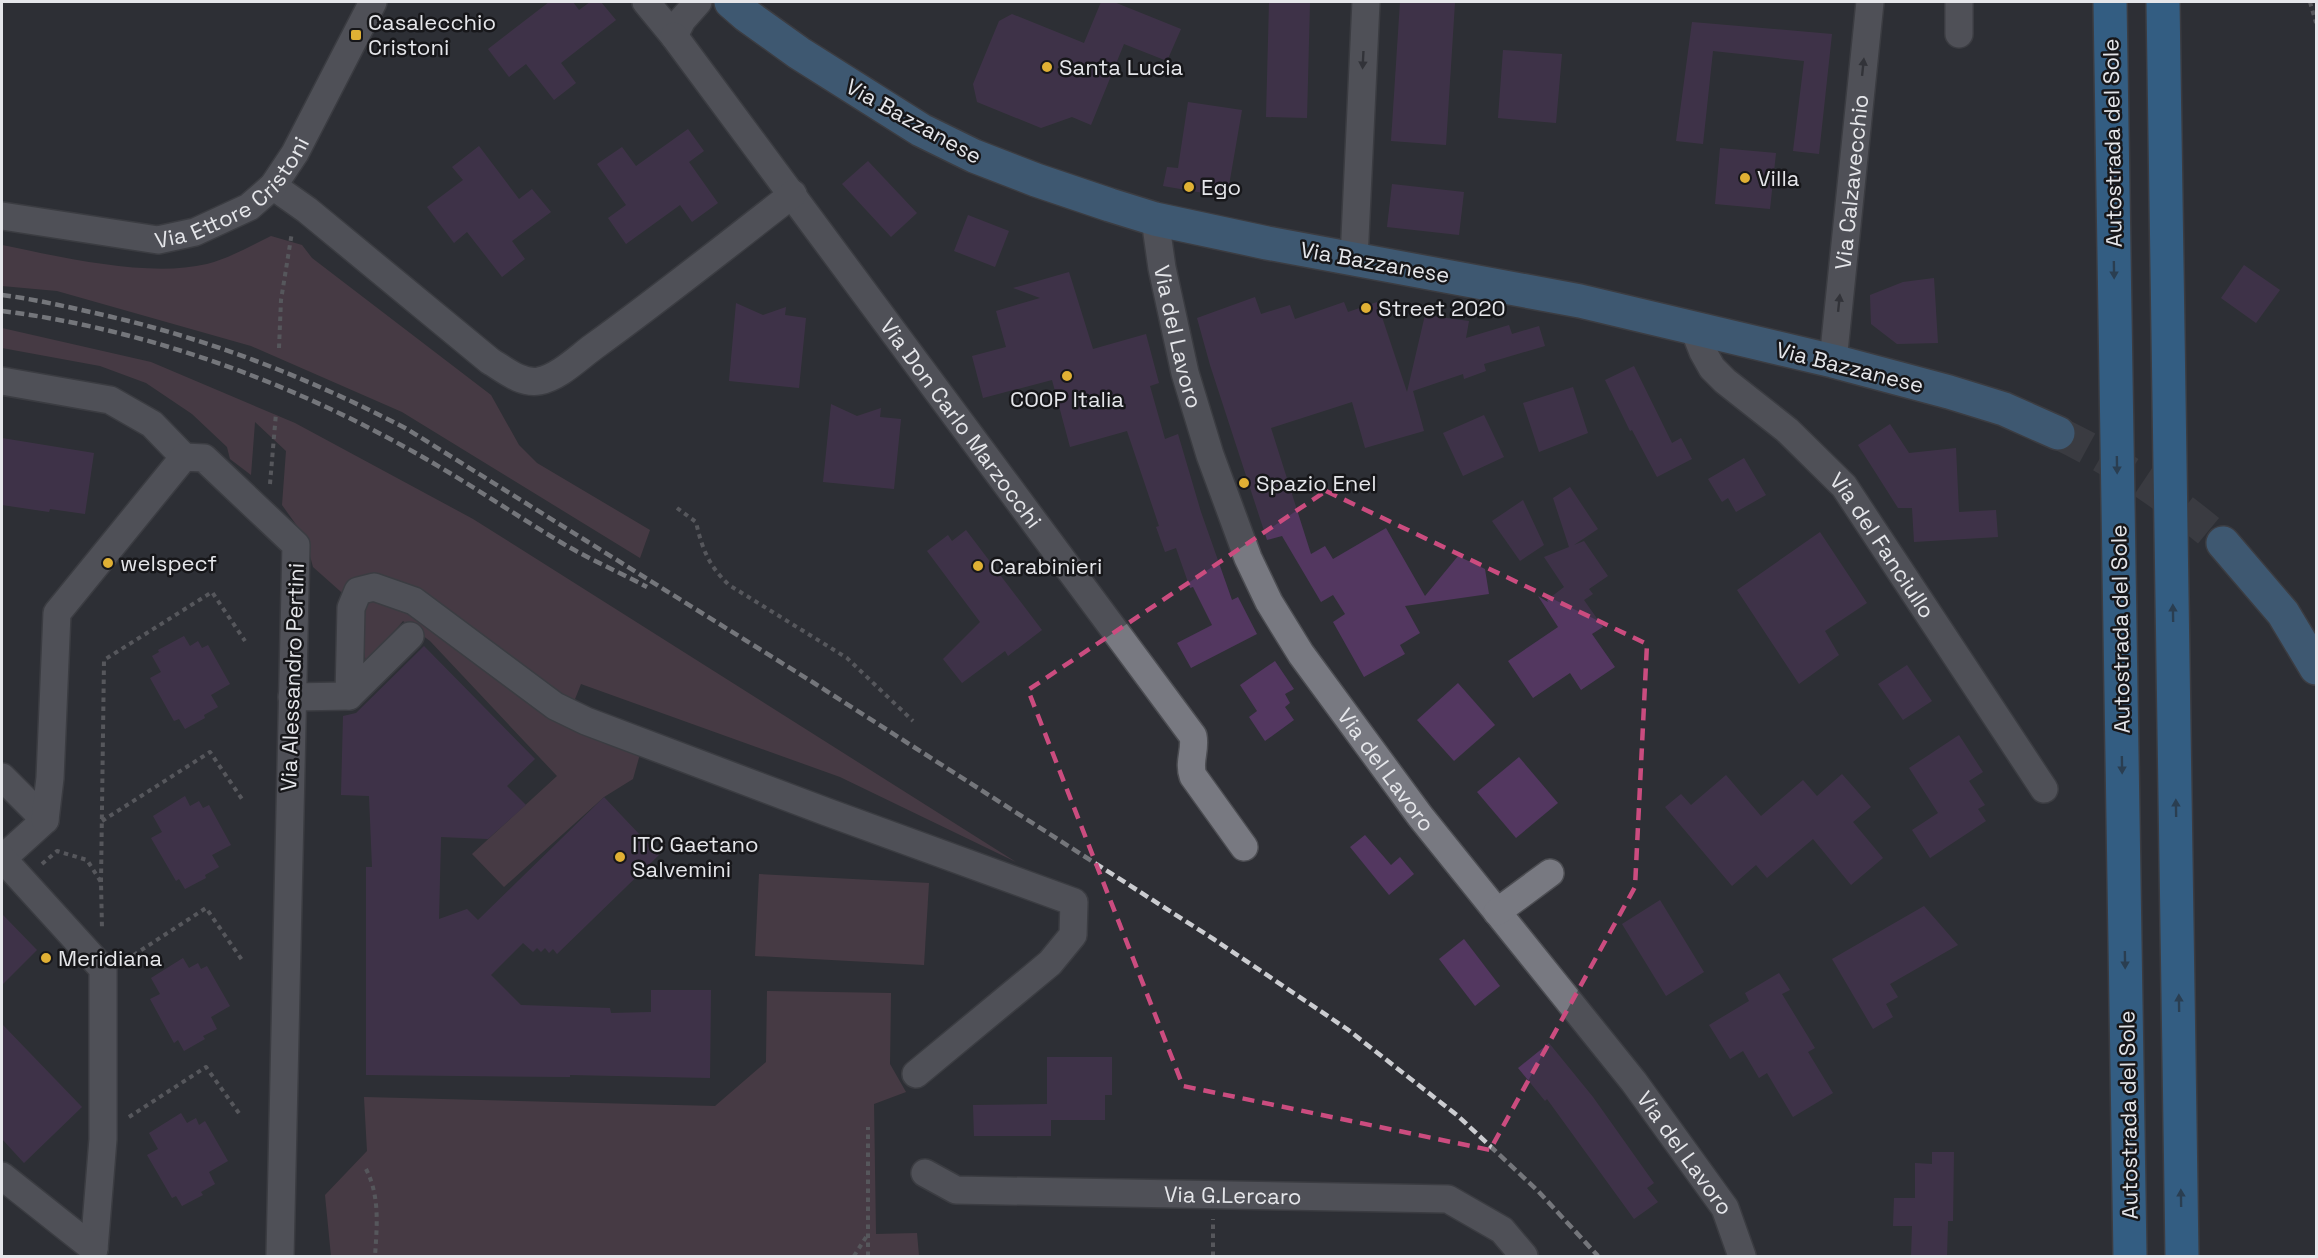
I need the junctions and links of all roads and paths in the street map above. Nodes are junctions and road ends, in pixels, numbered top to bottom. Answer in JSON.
{"nodes":[{"id":1,"x":373,"y":2,"type":"edge"},
{"id":2,"x":646,"y":2,"type":"edge"},
{"id":3,"x":698,"y":2,"type":"edge"},
{"id":4,"x":731,"y":2,"type":"edge"},
{"id":5,"x":1366,"y":2,"type":"edge"},
{"id":6,"x":1870,"y":2,"type":"edge"},
{"id":7,"x":1959,"y":2,"type":"edge"},
{"id":8,"x":2110,"y":2,"type":"edge"},
{"id":9,"x":2163,"y":2,"type":"edge"},
{"id":10,"x":2310,"y":2,"type":"edge"},
{"id":11,"x":2316,"y":23,"type":"edge"},
{"id":12,"x":1959,"y":34,"type":"dead end"},
{"id":13,"x":674,"y":36,"type":"junction"},
{"id":14,"x":273,"y":186,"type":"junction"},
{"id":15,"x":793,"y":194,"type":"junction"},
{"id":16,"x":2,"y":216,"type":"edge"},
{"id":17,"x":1155,"y":219,"type":"junction"},
{"id":18,"x":1354,"y":259,"type":"junction"},
{"id":19,"x":284,"y":277,"type":"dead end"},
{"id":20,"x":1694,"y":329,"type":"junction"},
{"id":21,"x":279,"y":348,"type":"dead end"},
{"id":22,"x":1833,"y":361,"type":"junction"},
{"id":23,"x":2,"y":381,"type":"edge"},
{"id":24,"x":276,"y":413,"type":"dead end"},
{"id":25,"x":2058,"y":433,"type":"tunnel mouth"},
{"id":26,"x":184,"y":457,"type":"junction"},
{"id":27,"x":270,"y":482,"type":"dead end"},
{"id":28,"x":677,"y":508,"type":"dead end"},
{"id":29,"x":2223,"y":543,"type":"tunnel mouth"},
{"id":30,"x":410,"y":636,"type":"dead end"},
{"id":31,"x":245,"y":641,"type":"dead end"},
{"id":32,"x":2316,"y":668,"type":"edge"},
{"id":33,"x":349,"y":696,"type":"junction"},
{"id":34,"x":292,"y":697,"type":"junction"},
{"id":35,"x":913,"y":721,"type":"dead end"},
{"id":36,"x":2,"y":777,"type":"edge"},
{"id":37,"x":2044,"y":789,"type":"dead end"},
{"id":38,"x":244,"y":802,"type":"dead end"},
{"id":39,"x":45,"y":820,"type":"junction"},
{"id":40,"x":102,"y":821,"type":"junction"},
{"id":41,"x":1244,"y":847,"type":"dead end"},
{"id":42,"x":2,"y":859,"type":"edge"},
{"id":43,"x":1550,"y":873,"type":"dead end"},
{"id":44,"x":23,"y":882,"type":"junction"},
{"id":45,"x":101,"y":882,"type":"junction"},
{"id":46,"x":1497,"y":912,"type":"junction"},
{"id":47,"x":242,"y":960,"type":"dead end"},
{"id":48,"x":103,"y":972,"type":"junction"},
{"id":49,"x":916,"y":1074,"type":"dead end"},
{"id":50,"x":241,"y":1116,"type":"dead end"},
{"id":51,"x":868,"y":1127,"type":"dead end"},
{"id":52,"x":103,"y":1134,"type":"junction"},
{"id":53,"x":366,"y":1169,"type":"dead end"},
{"id":54,"x":925,"y":1173,"type":"dead end"},
{"id":55,"x":2,"y":1176,"type":"edge"},
{"id":56,"x":1214,"y":1194,"type":"junction"},
{"id":57,"x":1502,"y":1230,"type":"junction"},
{"id":58,"x":868,"y":1234,"type":"junction"},
{"id":59,"x":280,"y":1257,"type":"edge"},
{"id":60,"x":375,"y":1257,"type":"edge"},
{"id":61,"x":854,"y":1257,"type":"edge"},
{"id":62,"x":868,"y":1257,"type":"edge"},
{"id":63,"x":1213,"y":1257,"type":"edge"},
{"id":64,"x":1503,"y":1257,"type":"edge"},
{"id":65,"x":1524,"y":1257,"type":"edge"},
{"id":66,"x":1742,"y":1257,"type":"edge"},
{"id":67,"x":2130,"y":1257,"type":"edge"},
{"id":68,"x":2182,"y":1257,"type":"edge"}],
"edges":[{"from":1,"to":14,"type":"street","name":"Via Ettore Cristoni"},
{"from":2,"to":13,"type":"street","name":"Via Don Carlo Marzocchi"},
{"from":3,"to":13,"type":"street"},
{"from":4,"to":17,"type":"main road","name":"Via Bazzanese"},
{"from":5,"to":18,"type":"street","one_way":true},
{"from":22,"to":6,"type":"street","name":"Via Calzavecchio","one_way":true},
{"from":7,"to":12,"type":"street"},
{"from":8,"to":67,"type":"highway","name":"Autostrada del Sole","one_way":true},
{"from":68,"to":9,"type":"highway","one_way":true},
{"from":10,"to":11,"type":"path"},
{"from":13,"to":15,"type":"street","name":"Via Don Carlo Marzocchi"},
{"from":14,"to":15,"type":"street"},
{"from":14,"to":16,"type":"street","name":"Via Ettore Cristoni"},
{"from":15,"to":41,"type":"street","name":"Via Don Carlo Marzocchi"},
{"from":17,"to":18,"type":"main road","name":"Via Bazzanese"},
{"from":17,"to":46,"type":"street","name":"Via del Lavoro"},
{"from":18,"to":20,"type":"main road","name":"Via Bazzanese"},
{"from":19,"to":21,"type":"path"},
{"from":20,"to":22,"type":"main road","name":"Via Bazzanese"},
{"from":20,"to":37,"type":"street","name":"Via del Fanciullo"},
{"from":22,"to":25,"type":"main road","name":"Via Bazzanese"},
{"from":23,"to":26,"type":"street"},
{"from":24,"to":27,"type":"path"},
{"from":26,"to":34,"type":"street","name":"Via Alessandro Pertini"},
{"from":26,"to":39,"type":"street"},
{"from":28,"to":35,"type":"path"},
{"from":29,"to":32,"type":"main road"},
{"from":30,"to":33,"type":"street"},
{"from":31,"to":40,"type":"path"},
{"from":33,"to":34,"type":"street"},
{"from":33,"to":49,"type":"street"},
{"from":34,"to":59,"type":"street","name":"Via Alessandro Pertini"},
{"from":36,"to":39,"type":"street"},
{"from":38,"to":40,"type":"path"},
{"from":39,"to":42,"type":"street"},
{"from":40,"to":45,"type":"path"},
{"from":42,"to":44,"type":"street"},
{"from":43,"to":46,"type":"street"},
{"from":44,"to":45,"type":"path"},
{"from":44,"to":48,"type":"street"},
{"from":45,"to":48,"type":"path"},
{"from":46,"to":66,"type":"street","name":"Via del Lavoro"},
{"from":47,"to":48,"type":"path"},
{"from":48,"to":52,"type":"street"},
{"from":50,"to":52,"type":"path"},
{"from":51,"to":58,"type":"path"},
{"from":52,"to":55,"type":"street"},
{"from":53,"to":60,"type":"path"},
{"from":54,"to":56,"type":"street","name":"Via G.Lercaro"},
{"from":56,"to":57,"type":"street","name":"Via G.Lercaro"},
{"from":56,"to":63,"type":"path"},
{"from":57,"to":64,"type":"street"},
{"from":57,"to":65,"type":"street","name":"Via G.Lercaro"},
{"from":58,"to":61,"type":"path"},
{"from":58,"to":62,"type":"path"}]}
